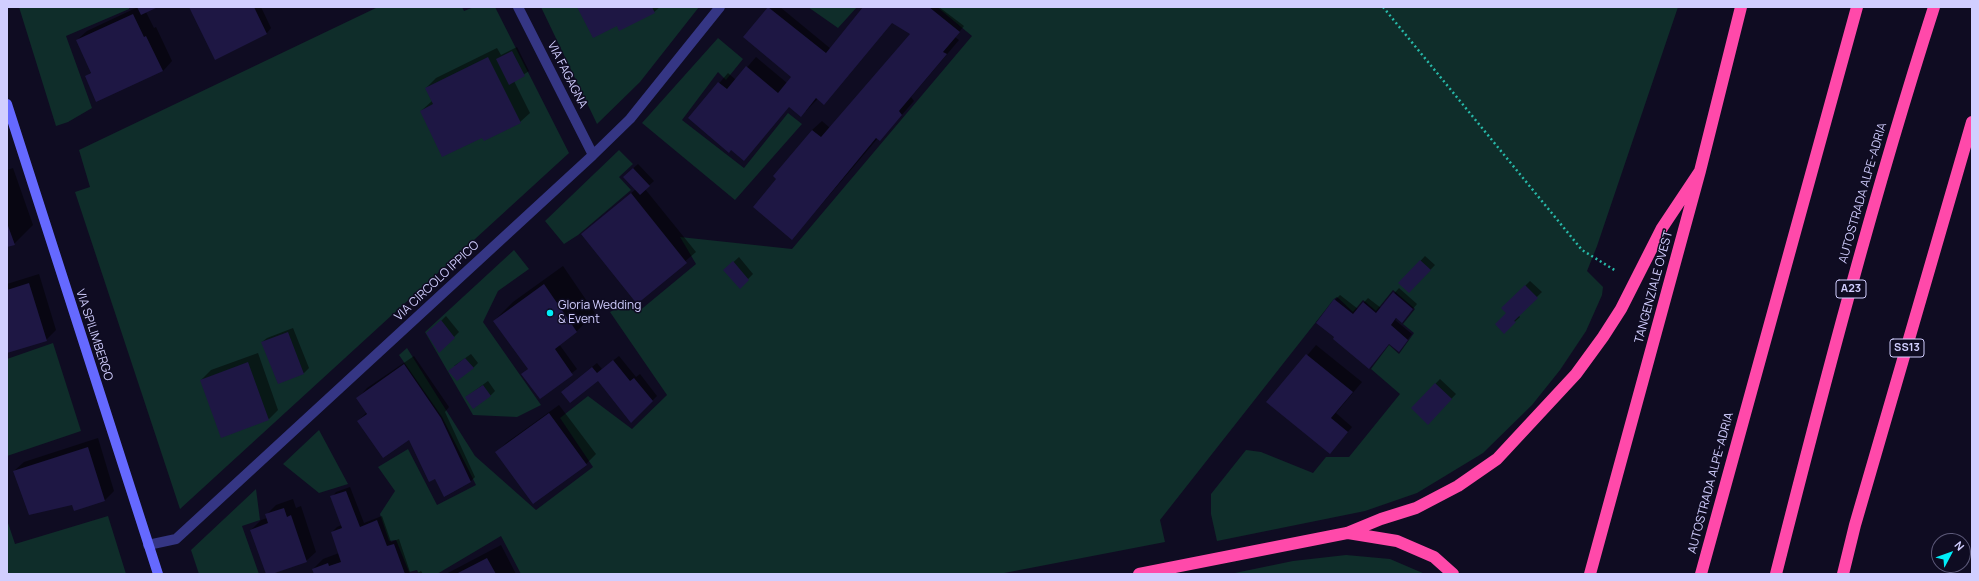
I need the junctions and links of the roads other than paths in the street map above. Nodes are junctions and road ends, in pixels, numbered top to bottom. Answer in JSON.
{"nodes":[{"id":1,"x":518,"y":7,"type":"edge"},
{"id":2,"x":720,"y":7,"type":"edge"},
{"id":3,"x":1741,"y":7,"type":"edge"},
{"id":4,"x":1857,"y":7,"type":"edge"},
{"id":5,"x":1934,"y":7,"type":"edge"},
{"id":6,"x":7,"y":104,"type":"edge"},
{"id":7,"x":1972,"y":122,"type":"edge"},
{"id":8,"x":593,"y":155,"type":"junction"},
{"id":9,"x":1700,"y":170,"type":"junction"},
{"id":10,"x":1347,"y":533,"type":"junction"},
{"id":11,"x":148,"y":545,"type":"junction"},
{"id":12,"x":158,"y":574,"type":"edge"},
{"id":13,"x":1139,"y":574,"type":"edge"},
{"id":14,"x":1453,"y":574,"type":"edge"},
{"id":15,"x":1590,"y":574,"type":"edge"},
{"id":16,"x":1701,"y":574,"type":"edge"},
{"id":17,"x":1776,"y":574,"type":"edge"},
{"id":18,"x":1843,"y":574,"type":"edge"}],
"edges":[{"from":1,"to":8,"type":"street","name":"VIA FAGAGNA"},
{"from":2,"to":8,"type":"street","name":"VIA CIRCOLO IPPICO"},
{"from":3,"to":9,"type":"highway","name":"TANGENZIALE OVEST"},
{"from":4,"to":16,"type":"highway","name":"AUTOSTRADA ALPE-ADRIA"},
{"from":5,"to":17,"type":"highway","name":"AUTOSTRADA ALPE-ADRIA","number":"A23"},
{"from":6,"to":11,"type":"main road","name":"VIA SPILIMBERGO"},
{"from":7,"to":18,"type":"highway","number":"SS13"},
{"from":8,"to":11,"type":"street","name":"VIA CIRCOLO IPPICO"},
{"from":9,"to":10,"type":"highway"},
{"from":9,"to":15,"type":"highway","name":"TANGENZIALE OVEST"},
{"from":10,"to":13,"type":"highway"},
{"from":10,"to":14,"type":"highway"},
{"from":11,"to":12,"type":"main road","name":"VIA SPILIMBERGO"}]}
